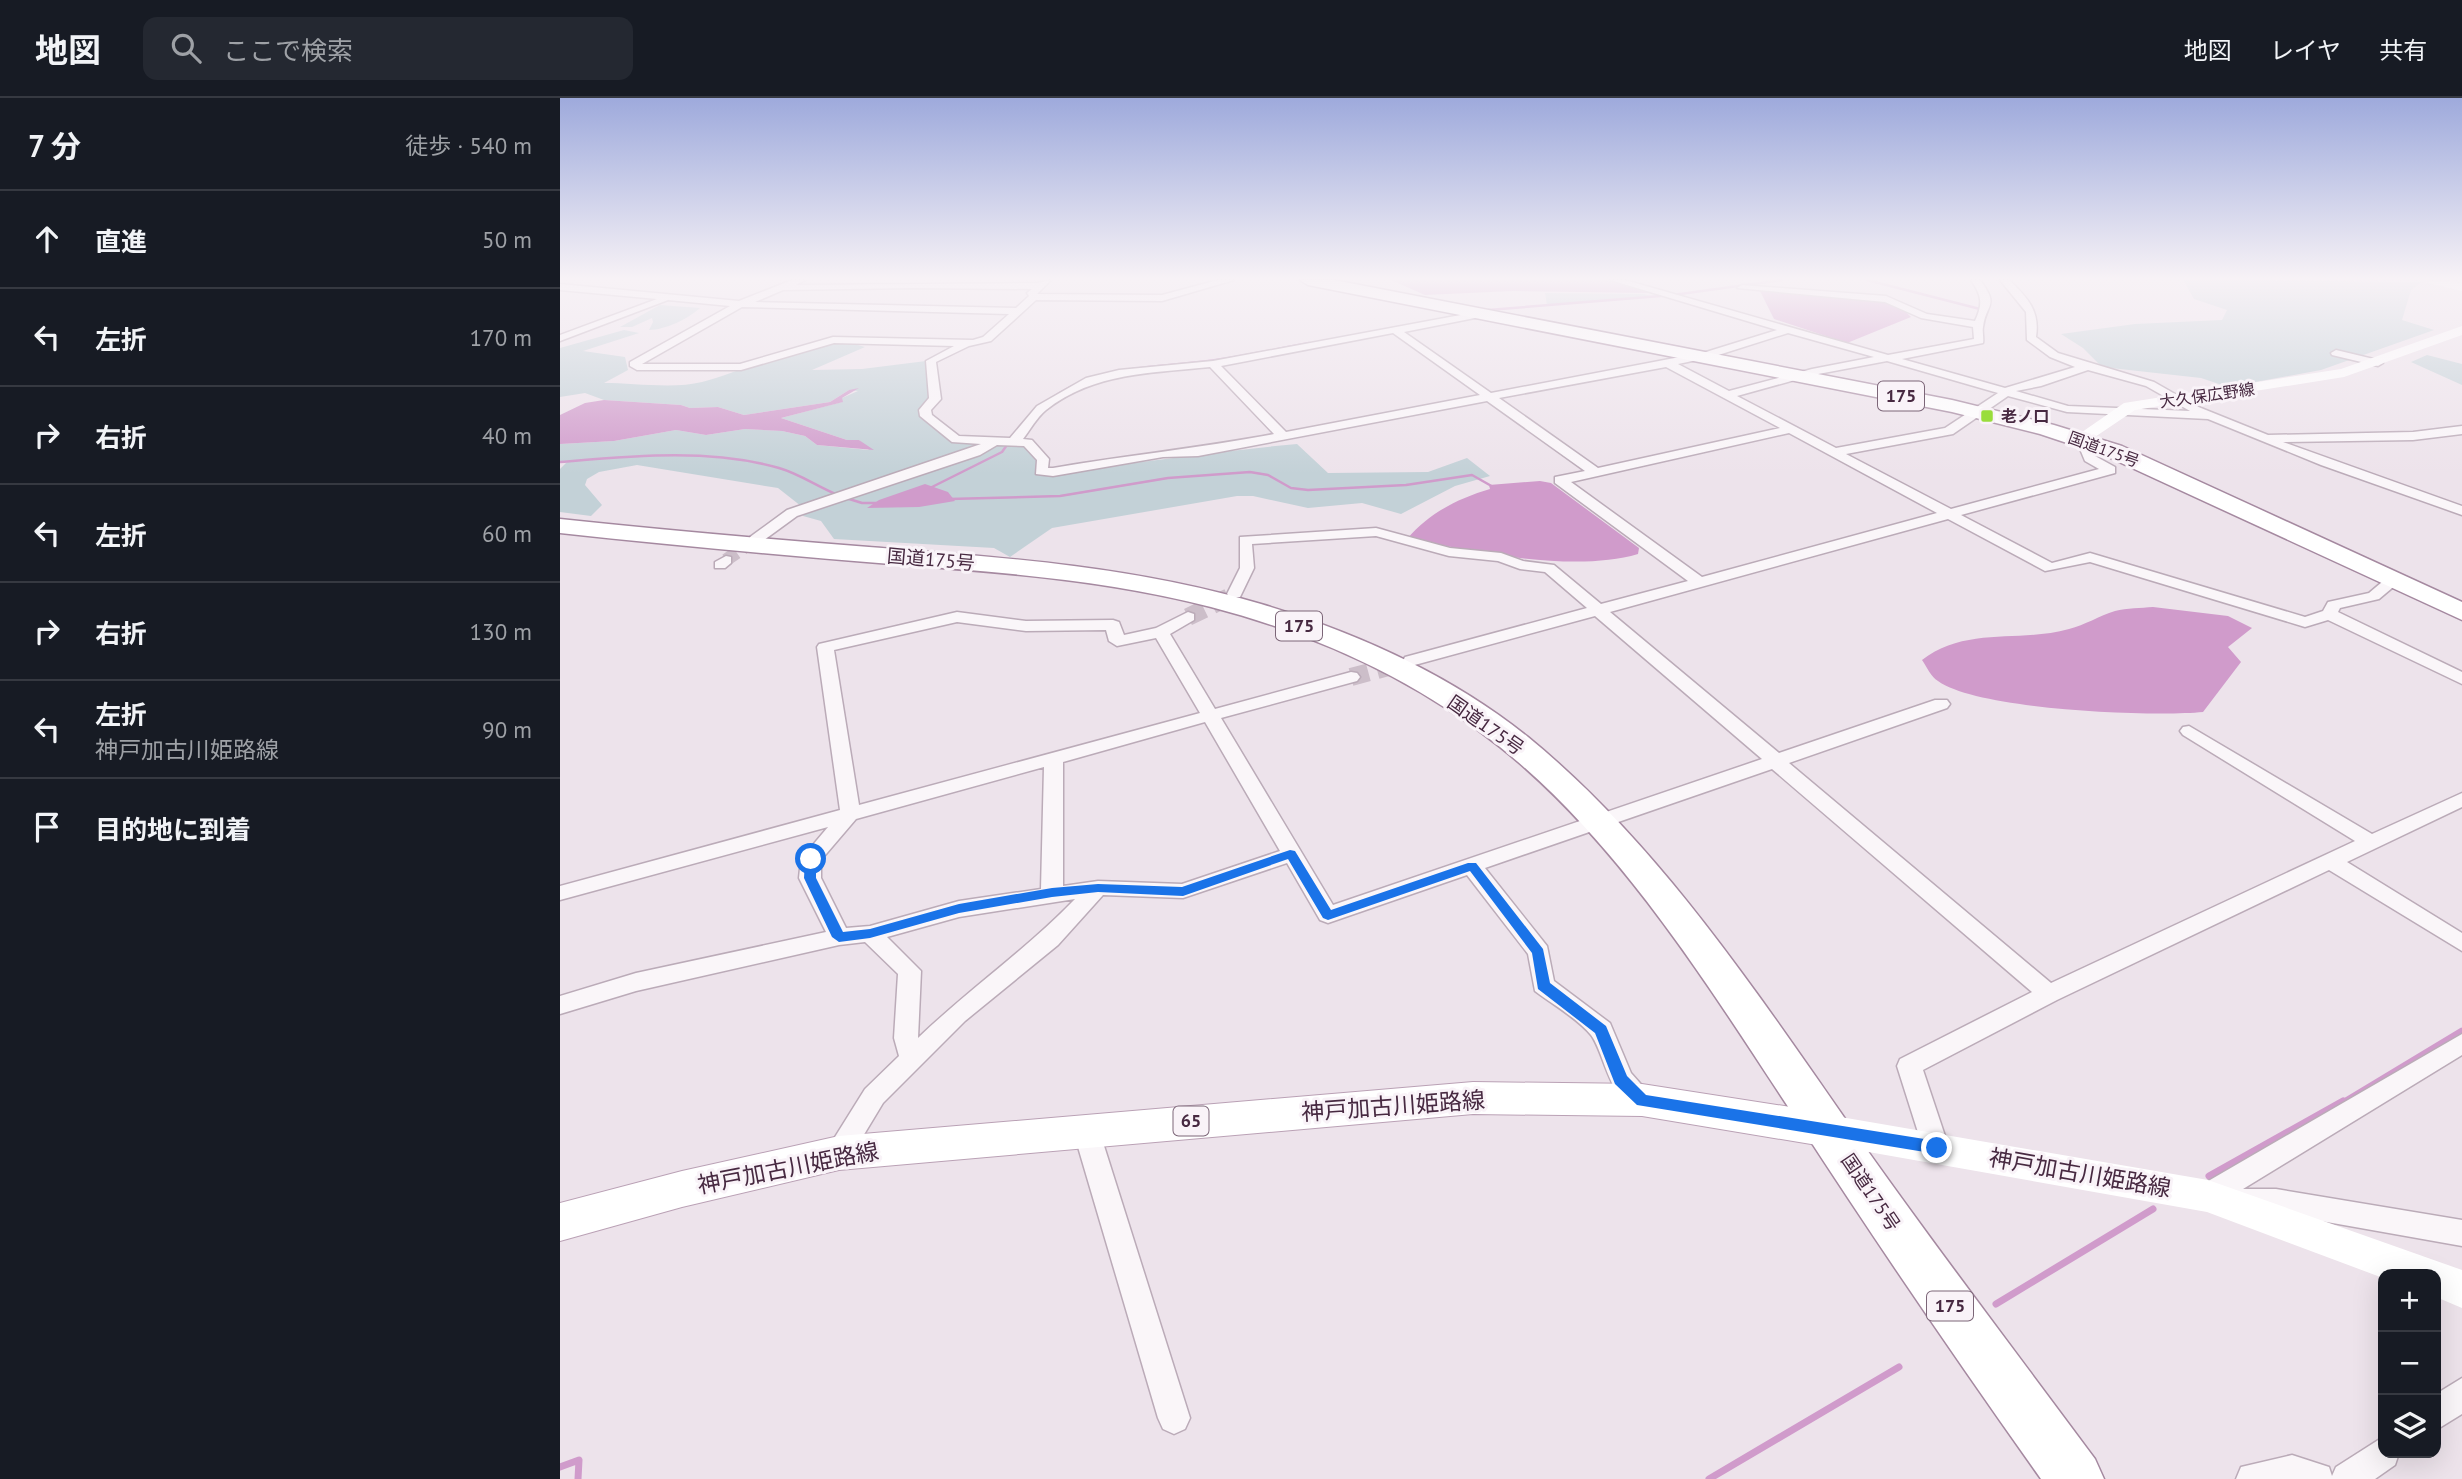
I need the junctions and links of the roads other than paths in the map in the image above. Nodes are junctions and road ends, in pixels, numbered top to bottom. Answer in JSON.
{"nodes":[{"id":1,"x":668,"y":344,"type":"edge"},
{"id":2,"x":818,"y":344,"type":"edge"},
{"id":3,"x":962,"y":344,"type":"edge"},
{"id":4,"x":1321,"y":344,"type":"edge"},
{"id":5,"x":1414,"y":344,"type":"edge"},
{"id":6,"x":1639,"y":344,"type":"edge"},
{"id":7,"x":1737,"y":344,"type":"edge"},
{"id":8,"x":1836,"y":344,"type":"edge"},
{"id":9,"x":1961,"y":344,"type":"edge"},
{"id":10,"x":2038,"y":344,"type":"edge"},
{"id":11,"x":2425,"y":344,"type":"edge"},
{"id":12,"x":2336,"y":353,"type":"dead end"},
{"id":13,"x":1698,"y":356,"type":"junction"},
{"id":14,"x":1886,"y":359,"type":"junction"},
{"id":15,"x":1668,"y":363,"type":"junction"},
{"id":16,"x":2378,"y":363,"type":"junction"},
{"id":17,"x":1213,"y":364,"type":"junction"},
{"id":18,"x":2088,"y":367,"type":"junction"},
{"id":19,"x":1802,"y":376,"type":"junction"},
{"id":20,"x":2003,"y":393,"type":"junction"},
{"id":21,"x":1727,"y":394,"type":"junction"},
{"id":22,"x":1488,"y":396,"type":"junction"},
{"id":23,"x":2172,"y":399,"type":"junction"},
{"id":24,"x":1977,"y":411,"type":"junction"},
{"id":25,"x":2119,"y":412,"type":"junction"},
{"id":26,"x":2212,"y":416,"type":"junction"},
{"id":27,"x":1791,"y":429,"type":"junction"},
{"id":28,"x":2462,"y":430,"type":"edge"},
{"id":29,"x":2447,"y":432,"type":"junction"},
{"id":30,"x":1283,"y":436,"type":"junction"},
{"id":31,"x":2267,"y":439,"type":"junction"},
{"id":32,"x":2462,"y":439,"type":"edge"},
{"id":33,"x":2087,"y":441,"type":"junction"},
{"id":34,"x":1014,"y":442,"type":"junction"},
{"id":35,"x":992,"y":443,"type":"junction"},
{"id":36,"x":1835,"y":452,"type":"junction"},
{"id":37,"x":2140,"y":462,"type":"junction"},
{"id":38,"x":2110,"y":470,"type":"junction"},
{"id":39,"x":1595,"y":472,"type":"junction"},
{"id":40,"x":2462,"y":511,"type":"edge"},
{"id":41,"x":1949,"y":514,"type":"junction"},
{"id":42,"x":560,"y":526,"type":"edge"},
{"id":43,"x":755,"y":540,"type":"tunnel mouth"},
{"id":44,"x":2393,"y":580,"type":"junction"},
{"id":45,"x":1699,"y":582,"type":"junction"},
{"id":46,"x":1235,"y":594,"type":"tunnel mouth"},
{"id":47,"x":1598,"y":610,"type":"junction"},
{"id":48,"x":2462,"y":612,"type":"edge"},
{"id":49,"x":2329,"y":614,"type":"junction"},
{"id":50,"x":1188,"y":617,"type":"tunnel mouth"},
{"id":51,"x":1161,"y":632,"type":"junction"},
{"id":52,"x":1382,"y":672,"type":"junction"},
{"id":53,"x":2462,"y":678,"type":"edge"},
{"id":54,"x":1265,"y":701,"type":"junction"},
{"id":55,"x":1941,"y":704,"type":"dead end"},
{"id":56,"x":1208,"y":716,"type":"junction"},
{"id":57,"x":2189,"y":731,"type":"dead end"},
{"id":58,"x":1054,"y":758,"type":"junction"},
{"id":59,"x":1774,"y":761,"type":"junction"},
{"id":60,"x":2462,"y":799,"type":"edge"},
{"id":61,"x":850,"y":813,"type":"junction"},
{"id":62,"x":1600,"y":822,"type":"junction"},
{"id":63,"x":2370,"y":841,"type":"junction"},
{"id":64,"x":1290,"y":854,"type":"junction"},
{"id":65,"x":2330,"y":861,"type":"junction"},
{"id":66,"x":1472,"y":866,"type":"junction"},
{"id":67,"x":1098,"y":888,"type":"junction"},
{"id":68,"x":1052,"y":892,"type":"junction"},
{"id":69,"x":560,"y":893,"type":"edge"},
{"id":70,"x":870,"y":934,"type":"junction"},
{"id":71,"x":839,"y":937,"type":"junction"},
{"id":72,"x":2462,"y":943,"type":"edge"},
{"id":73,"x":2049,"y":994,"type":"junction"},
{"id":74,"x":560,"y":1005,"type":"edge"},
{"id":75,"x":2462,"y":1043,"type":"edge"},
{"id":76,"x":912,"y":1059,"type":"junction"},
{"id":77,"x":1642,"y":1100,"type":"junction"},
{"id":78,"x":1086,"y":1130,"type":"junction"},
{"id":79,"x":1829,"y":1130,"type":"junction"},
{"id":80,"x":1937,"y":1148,"type":"junction"},
{"id":81,"x":839,"y":1153,"type":"junction"},
{"id":82,"x":2218,"y":1199,"type":"junction"},
{"id":83,"x":560,"y":1222,"type":"edge"},
{"id":84,"x":2462,"y":1233,"type":"edge"},
{"id":85,"x":2409,"y":1269,"type":"edge"},
{"id":86,"x":2441,"y":1281,"type":"edge"},
{"id":87,"x":2462,"y":1289,"type":"edge"},
{"id":88,"x":2462,"y":1394,"type":"edge"},
{"id":89,"x":2441,"y":1410,"type":"edge"},
{"id":90,"x":1174,"y":1418,"type":"dead end"},
{"id":91,"x":2378,"y":1457,"type":"edge"},
{"id":92,"x":2075,"y":1479,"type":"edge"},
{"id":93,"x":2253,"y":1479,"type":"edge"},
{"id":94,"x":2317,"y":1479,"type":"edge"},
{"id":95,"x":2348,"y":1479,"type":"edge"}],
"edges":[{"from":1,"to":2,"type":"street"},
{"from":3,"to":35,"type":"street"},
{"from":4,"to":17,"type":"street"},
{"from":5,"to":22,"type":"street"},
{"from":6,"to":13,"type":"highway","name":"国道175号","number":"175"},
{"from":7,"to":13,"type":"street"},
{"from":8,"to":14,"type":"street"},
{"from":9,"to":14,"type":"street"},
{"from":10,"to":18,"type":"street"},
{"from":11,"to":16,"type":"street","name":"大久保広野線"},
{"from":12,"to":16,"type":"street"},
{"from":13,"to":15,"type":"street"},
{"from":13,"to":19,"type":"highway","name":"国道175号","number":"175"},
{"from":14,"to":19,"type":"street"},
{"from":14,"to":20,"type":"street"},
{"from":15,"to":21,"type":"street"},
{"from":15,"to":22,"type":"street"},
{"from":16,"to":23,"type":"street","name":"大久保広野線"},
{"from":17,"to":30,"type":"street"},
{"from":17,"to":34,"type":"street"},
{"from":18,"to":20,"type":"street"},
{"from":18,"to":23,"type":"street"},
{"from":19,"to":21,"type":"street"},
{"from":19,"to":24,"type":"highway","name":"国道175号","number":"175"},
{"from":20,"to":24,"type":"street"},
{"from":20,"to":25,"type":"street"},
{"from":21,"to":27,"type":"street"},
{"from":22,"to":30,"type":"street"},
{"from":22,"to":39,"type":"street"},
{"from":23,"to":25,"type":"street","name":"大久保広野線"},
{"from":23,"to":26,"type":"street"},
{"from":24,"to":33,"type":"highway","name":"国道175号","number":"175"},
{"from":24,"to":36,"type":"street"},
{"from":25,"to":26,"type":"street"},
{"from":25,"to":33,"type":"street","name":"大久保広野線"},
{"from":26,"to":31,"type":"street"},
{"from":27,"to":36,"type":"street"},
{"from":27,"to":39,"type":"street"},
{"from":28,"to":29,"type":"street"},
{"from":29,"to":31,"type":"street"},
{"from":29,"to":32,"type":"street"},
{"from":30,"to":34,"type":"street"},
{"from":31,"to":40,"type":"street"},
{"from":33,"to":37,"type":"highway","name":"国道175号","number":"175"},
{"from":33,"to":38,"type":"street"},
{"from":34,"to":35,"type":"street"},
{"from":35,"to":43,"type":"street"},
{"from":36,"to":41,"type":"street"},
{"from":37,"to":38,"type":"street"},
{"from":37,"to":44,"type":"highway","name":"国道175号","number":"175"},
{"from":38,"to":41,"type":"street"},
{"from":39,"to":45,"type":"street"},
{"from":41,"to":45,"type":"street"},
{"from":41,"to":49,"type":"street"},
{"from":42,"to":52,"type":"highway","name":"国道175号","number":"175"},
{"from":44,"to":48,"type":"highway","name":"国道175号","number":"175"},
{"from":44,"to":49,"type":"street"},
{"from":45,"to":47,"type":"street"},
{"from":46,"to":47,"type":"street"},
{"from":47,"to":52,"type":"street"},
{"from":47,"to":59,"type":"street"},
{"from":49,"to":53,"type":"street"},
{"from":50,"to":51,"type":"street"},
{"from":51,"to":56,"type":"street"},
{"from":51,"to":61,"type":"street"},
{"from":52,"to":54,"type":"street"},
{"from":52,"to":54,"type":"street"},
{"from":52,"to":62,"type":"highway","name":"国道175号","number":"175"},
{"from":54,"to":56,"type":"street"},
{"from":55,"to":59,"type":"street"},
{"from":56,"to":58,"type":"street"},
{"from":56,"to":64,"type":"street"},
{"from":57,"to":63,"type":"street"},
{"from":58,"to":61,"type":"street"},
{"from":58,"to":68,"type":"street"},
{"from":59,"to":62,"type":"street"},
{"from":59,"to":73,"type":"street"},
{"from":60,"to":63,"type":"street"},
{"from":61,"to":69,"type":"street"},
{"from":61,"to":71,"type":"street"},
{"from":62,"to":66,"type":"street"},
{"from":62,"to":79,"type":"highway","name":"国道175号","number":"175"},
{"from":63,"to":65,"type":"street"},
{"from":64,"to":66,"type":"street"},
{"from":64,"to":67,"type":"street"},
{"from":65,"to":72,"type":"street"},
{"from":65,"to":73,"type":"street"},
{"from":66,"to":77,"type":"street"},
{"from":67,"to":68,"type":"street"},
{"from":67,"to":76,"type":"street"},
{"from":68,"to":70,"type":"street"},
{"from":70,"to":71,"type":"street"},
{"from":70,"to":76,"type":"street"},
{"from":71,"to":74,"type":"street"},
{"from":73,"to":80,"type":"street"},
{"from":75,"to":82,"type":"street"},
{"from":76,"to":81,"type":"street"},
{"from":77,"to":78,"type":"main road","name":"神戸加古川姫路線","number":"65"},
{"from":77,"to":79,"type":"main road","name":"神戸加古川姫路線","number":"65"},
{"from":78,"to":81,"type":"main road","name":"神戸加古川姫路線","number":"65"},
{"from":78,"to":90,"type":"street"},
{"from":79,"to":80,"type":"street","name":"神戸加古川姫路線"},
{"from":79,"to":92,"type":"highway","name":"国道175号","number":"175"},
{"from":80,"to":82,"type":"street","name":"神戸加古川姫路線"},
{"from":81,"to":83,"type":"main road","name":"神戸加古川姫路線","number":"65"},
{"from":82,"to":84,"type":"street","name":"神戸加古川姫路線"},
{"from":82,"to":85,"type":"street","name":"神戸加古川姫路線"},
{"from":86,"to":87,"type":"street"},
{"from":88,"to":89,"type":"street"},
{"from":91,"to":95,"type":"street"},
{"from":93,"to":94,"type":"street"}]}
